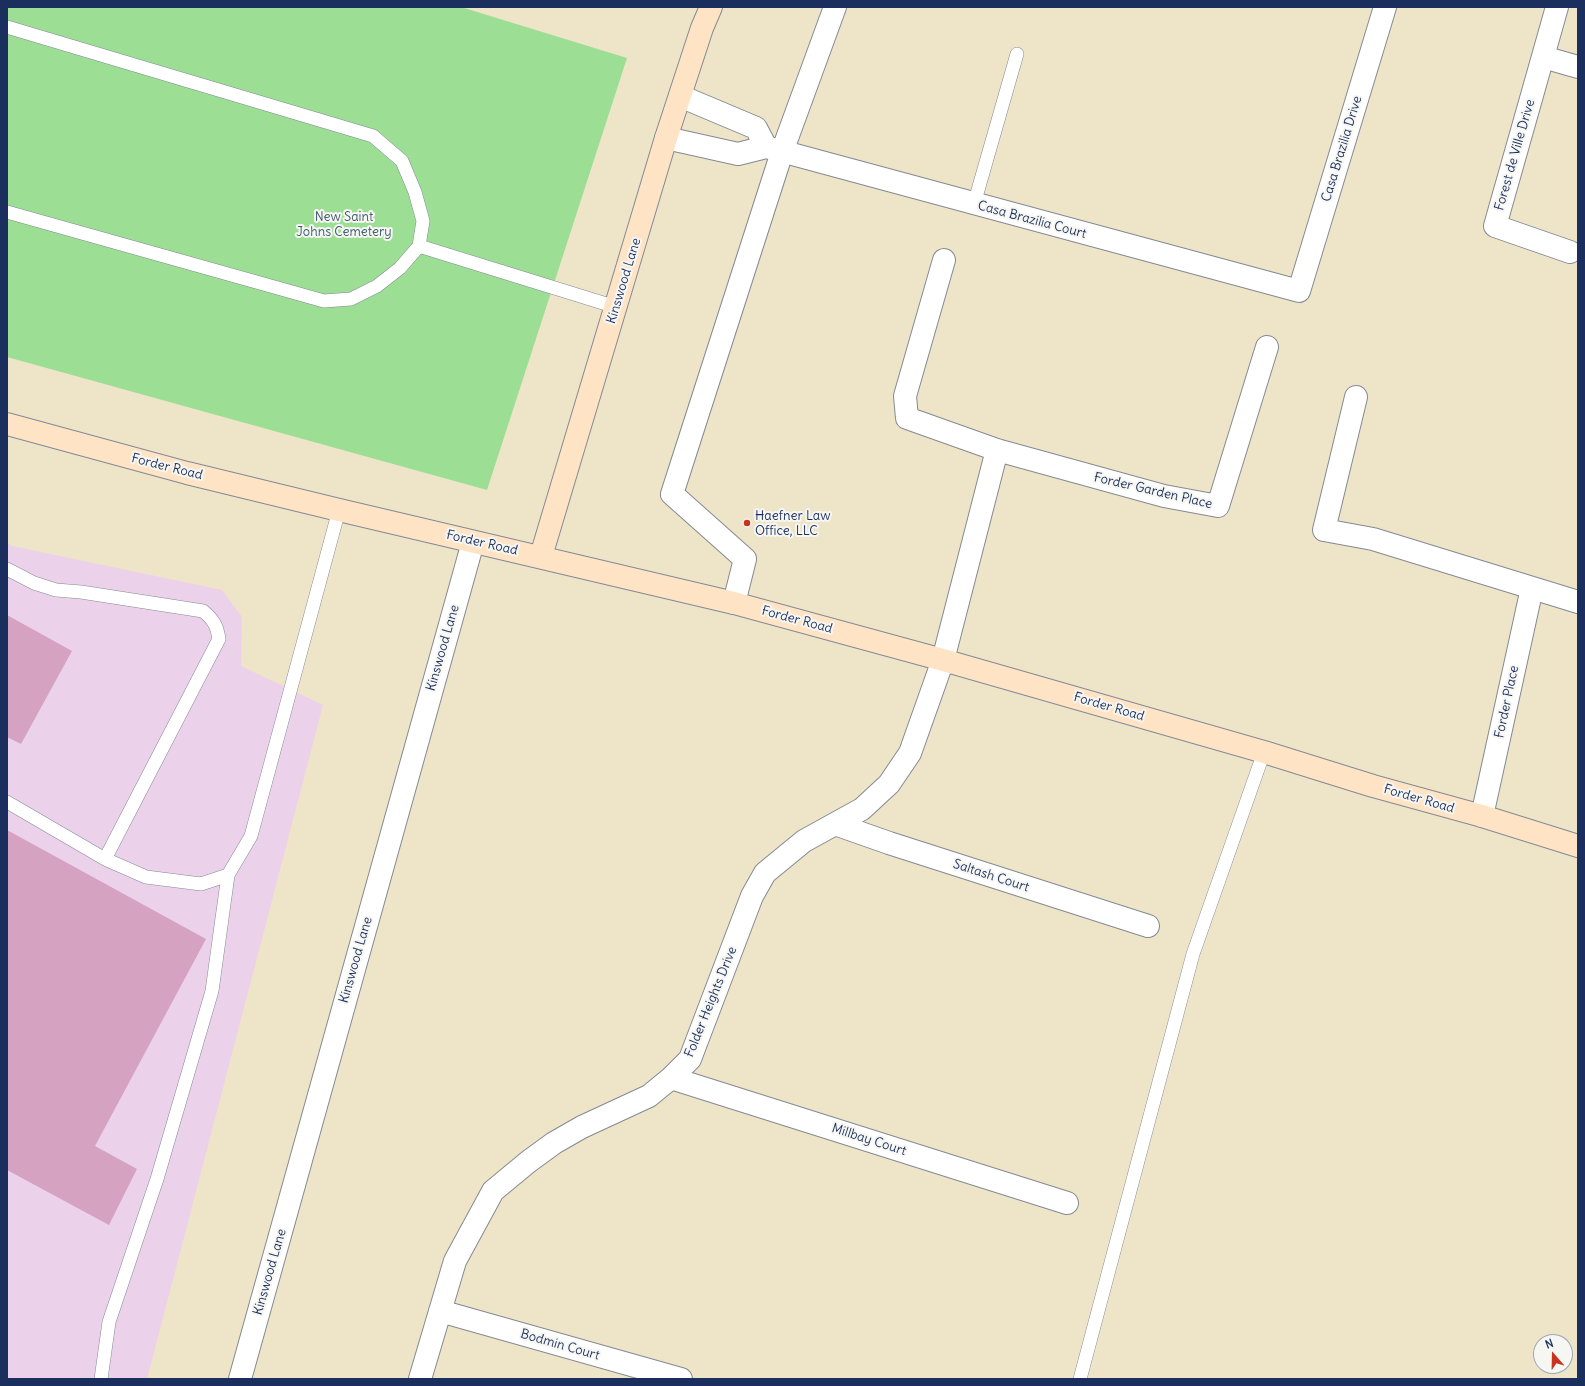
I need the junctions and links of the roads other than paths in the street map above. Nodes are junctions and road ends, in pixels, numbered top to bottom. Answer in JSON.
{"nodes":[{"id":1,"x":711,"y":7,"type":"edge"},
{"id":2,"x":835,"y":7,"type":"edge"},
{"id":3,"x":1385,"y":7,"type":"edge"},
{"id":4,"x":1557,"y":7,"type":"edge"},
{"id":5,"x":7,"y":27,"type":"edge"},
{"id":6,"x":1017,"y":54,"type":"dead end"},
{"id":7,"x":1543,"y":57,"type":"junction"},
{"id":8,"x":1578,"y":67,"type":"edge"},
{"id":9,"x":680,"y":96,"type":"junction"},
{"id":10,"x":666,"y":138,"type":"junction"},
{"id":11,"x":774,"y":150,"type":"junction"},
{"id":12,"x":974,"y":204,"type":"junction"},
{"id":13,"x":7,"y":212,"type":"edge"},
{"id":14,"x":420,"y":246,"type":"junction"},
{"id":15,"x":1570,"y":252,"type":"dead end"},
{"id":16,"x":944,"y":260,"type":"dead end"},
{"id":17,"x":1299,"y":291,"type":"joint"},
{"id":18,"x":616,"y":307,"type":"junction"},
{"id":19,"x":1267,"y":347,"type":"dead end"},
{"id":20,"x":1356,"y":397,"type":"dead end"},
{"id":21,"x":7,"y":424,"type":"edge"},
{"id":22,"x":997,"y":450,"type":"junction"},
{"id":23,"x":338,"y":510,"type":"junction"},
{"id":24,"x":473,"y":542,"type":"junction"},
{"id":25,"x":541,"y":556,"type":"junction"},
{"id":26,"x":7,"y":570,"type":"edge"},
{"id":27,"x":1532,"y":588,"type":"junction"},
{"id":28,"x":1578,"y":602,"type":"edge"},
{"id":29,"x":734,"y":603,"type":"junction"},
{"id":30,"x":943,"y":660,"type":"junction"},
{"id":31,"x":1264,"y":752,"type":"junction"},
{"id":32,"x":7,"y":802,"type":"edge"},
{"id":33,"x":1482,"y":816,"type":"junction"},
{"id":34,"x":834,"y":824,"type":"junction"},
{"id":35,"x":1578,"y":846,"type":"edge"},
{"id":36,"x":105,"y":858,"type":"junction"},
{"id":37,"x":228,"y":874,"type":"junction"},
{"id":38,"x":1148,"y":926,"type":"dead end"},
{"id":39,"x":671,"y":1078,"type":"junction"},
{"id":40,"x":1067,"y":1202,"type":"dead end"},
{"id":41,"x":440,"y":1311,"type":"junction"},
{"id":42,"x":101,"y":1379,"type":"edge"},
{"id":43,"x":240,"y":1379,"type":"edge"},
{"id":44,"x":420,"y":1379,"type":"edge"},
{"id":45,"x":681,"y":1379,"type":"edge"},
{"id":46,"x":1080,"y":1379,"type":"edge"}],
"edges":[{"from":1,"to":9,"type":"main road","name":"Kinswood Lane"},
{"from":2,"to":11,"type":"street"},
{"from":3,"to":17,"type":"street","name":"Casa Brazilia Drive"},
{"from":4,"to":7,"type":"street","name":"Forest de Ville Drive"},
{"from":5,"to":14,"type":"lane"},
{"from":6,"to":12,"type":"lane"},
{"from":7,"to":8,"type":"street"},
{"from":7,"to":15,"type":"street","name":"Forest de Ville Drive"},
{"from":9,"to":10,"type":"main road","name":"Kinswood Lane"},
{"from":9,"to":11,"type":"street"},
{"from":10,"to":11,"type":"street","name":"Casa Brazilia Court"},
{"from":10,"to":18,"type":"main road","name":"Kinswood Lane"},
{"from":11,"to":12,"type":"street","name":"Casa Brazilia Court"},
{"from":11,"to":29,"type":"street"},
{"from":12,"to":17,"type":"street","name":"Casa Brazilia Court"},
{"from":13,"to":14,"type":"lane"},
{"from":14,"to":18,"type":"lane"},
{"from":16,"to":22,"type":"street","name":"Forder Garden Place"},
{"from":18,"to":25,"type":"main road","name":"Kinswood Lane"},
{"from":19,"to":22,"type":"street","name":"Forder Garden Place"},
{"from":20,"to":27,"type":"street"},
{"from":21,"to":23,"type":"main road","name":"Forder Road"},
{"from":22,"to":30,"type":"street"},
{"from":23,"to":24,"type":"main road","name":"Forder Road"},
{"from":23,"to":37,"type":"lane"},
{"from":24,"to":25,"type":"main road","name":"Forder Road"},
{"from":24,"to":43,"type":"street","name":"Kinswood Lane"},
{"from":25,"to":29,"type":"main road","name":"Forder Road"},
{"from":26,"to":36,"type":"lane"},
{"from":27,"to":28,"type":"street"},
{"from":27,"to":33,"type":"street","name":"Forder Place"},
{"from":29,"to":30,"type":"main road","name":"Forder Road"},
{"from":30,"to":31,"type":"main road","name":"Forder Road"},
{"from":30,"to":34,"type":"street","name":"Folder Heights Drive"},
{"from":31,"to":33,"type":"main road","name":"Forder Road"},
{"from":31,"to":46,"type":"lane"},
{"from":32,"to":36,"type":"lane"},
{"from":33,"to":35,"type":"main road","name":"Forder Road"},
{"from":34,"to":38,"type":"street","name":"Saltash Court"},
{"from":34,"to":39,"type":"street","name":"Folder Heights Drive"},
{"from":36,"to":37,"type":"lane"},
{"from":37,"to":42,"type":"lane"},
{"from":39,"to":40,"type":"street","name":"Millbay Court"},
{"from":39,"to":41,"type":"street","name":"Folder Heights Drive"},
{"from":41,"to":44,"type":"street","name":"Folder Heights Drive"},
{"from":41,"to":45,"type":"street","name":"Bodmin Court"}]}
